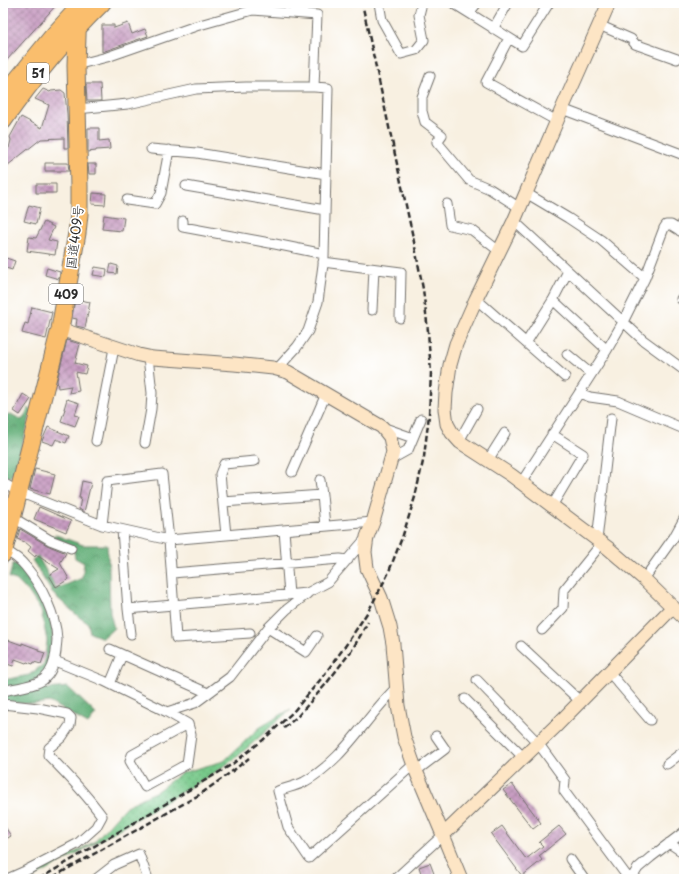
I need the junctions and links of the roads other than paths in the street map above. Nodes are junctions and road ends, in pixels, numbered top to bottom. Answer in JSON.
{"nodes":[{"id":1,"x":102,"y":3,"type":"edge"},
{"id":2,"x":379,"y":3,"type":"edge"},
{"id":3,"x":422,"y":3,"type":"edge"},
{"id":4,"x":453,"y":3,"type":"edge"},
{"id":5,"x":477,"y":3,"type":"edge"},
{"id":6,"x":508,"y":3,"type":"edge"},
{"id":7,"x":549,"y":3,"type":"edge"},
{"id":8,"x":609,"y":3,"type":"edge"},
{"id":9,"x":80,"y":5,"type":"edge"},
{"id":10,"x":469,"y":13,"type":"junction"},
{"id":11,"x":599,"y":26,"type":"junction"},
{"id":12,"x":76,"y":28,"type":"junction"},
{"id":13,"x":493,"y":29,"type":"junction"},
{"id":14,"x":509,"y":38,"type":"junction"},
{"id":15,"x":677,"y":59,"type":"dead end"},
{"id":16,"x":76,"y":65,"type":"junction"},
{"id":17,"x":430,"y":76,"type":"dead end"},
{"id":18,"x":314,"y":87,"type":"junction"},
{"id":19,"x":3,"y":96,"type":"edge"},
{"id":20,"x":77,"y":109,"type":"junction"},
{"id":21,"x":559,"y":115,"type":"junction"},
{"id":22,"x":3,"y":121,"type":"edge"},
{"id":23,"x":151,"y":149,"type":"dead end"},
{"id":24,"x":169,"y":150,"type":"junction"},
{"id":25,"x":684,"y":155,"type":"edge"},
{"id":26,"x":326,"y":174,"type":"junction"},
{"id":27,"x":186,"y":186,"type":"dead end"},
{"id":28,"x":526,"y":193,"type":"junction"},
{"id":29,"x":127,"y":200,"type":"dead end"},
{"id":30,"x":447,"y":204,"type":"dead end"},
{"id":31,"x":520,"y":208,"type":"junction"},
{"id":32,"x":325,"y":210,"type":"junction"},
{"id":33,"x":684,"y":219,"type":"edge"},
{"id":34,"x":183,"y":221,"type":"dead end"},
{"id":35,"x":514,"y":221,"type":"junction"},
{"id":36,"x":682,"y":232,"type":"edge"},
{"id":37,"x":499,"y":251,"type":"junction"},
{"id":38,"x":323,"y":258,"type":"junction"},
{"id":39,"x":374,"y":269,"type":"junction"},
{"id":40,"x":568,"y":271,"type":"junction"},
{"id":41,"x":644,"y":278,"type":"junction"},
{"id":42,"x":476,"y":299,"type":"junction"},
{"id":43,"x":553,"y":300,"type":"junction"},
{"id":44,"x":372,"y":310,"type":"dead end"},
{"id":45,"x":400,"y":318,"type":"dead end"},
{"id":46,"x":623,"y":322,"type":"junction"},
{"id":47,"x":60,"y":329,"type":"junction"},
{"id":48,"x":526,"y":343,"type":"junction"},
{"id":49,"x":114,"y":348,"type":"junction"},
{"id":50,"x":607,"y":350,"type":"junction"},
{"id":51,"x":567,"y":354,"type":"dead end"},
{"id":52,"x":148,"y":357,"type":"junction"},
{"id":53,"x":277,"y":369,"type":"junction"},
{"id":54,"x":684,"y":370,"type":"edge"},
{"id":55,"x":591,"y":374,"type":"junction"},
{"id":56,"x":565,"y":377,"type":"dead end"},
{"id":57,"x":579,"y":393,"type":"junction"},
{"id":58,"x":326,"y":394,"type":"junction"},
{"id":59,"x":477,"y":409,"type":"dead end"},
{"id":60,"x":611,"y":418,"type":"dead end"},
{"id":61,"x":421,"y":419,"type":"dead end"},
{"id":62,"x":382,"y":427,"type":"junction"},
{"id":63,"x":684,"y":429,"type":"edge"},
{"id":64,"x":505,"y":433,"type":"dead end"},
{"id":65,"x":552,"y":434,"type":"junction"},
{"id":66,"x":413,"y":438,"type":"junction"},
{"id":67,"x":459,"y":440,"type":"junction"},
{"id":68,"x":96,"y":441,"type":"dead end"},
{"id":69,"x":145,"y":443,"type":"dead end"},
{"id":70,"x":390,"y":460,"type":"junction"},
{"id":71,"x":488,"y":460,"type":"junction"},
{"id":72,"x":254,"y":461,"type":"dead end"},
{"id":73,"x":292,"y":472,"type":"dead end"},
{"id":74,"x":320,"y":480,"type":"dead end"},
{"id":75,"x":3,"y":483,"type":"edge"},
{"id":76,"x":521,"y":483,"type":"junction"},
{"id":77,"x":18,"y":492,"type":"junction"},
{"id":78,"x":322,"y":495,"type":"junction"},
{"id":79,"x":223,"y":502,"type":"junction"},
{"id":80,"x":552,"y":506,"type":"junction"},
{"id":81,"x":12,"y":517,"type":"junction"},
{"id":82,"x":684,"y":519,"type":"edge"},
{"id":83,"x":373,"y":522,"type":"junction"},
{"id":84,"x":102,"y":525,"type":"junction"},
{"id":85,"x":325,"y":526,"type":"junction"},
{"id":86,"x":122,"y":530,"type":"junction"},
{"id":87,"x":284,"y":530,"type":"junction"},
{"id":88,"x":226,"y":535,"type":"junction"},
{"id":89,"x":367,"y":537,"type":"junction"},
{"id":90,"x":170,"y":540,"type":"junction"},
{"id":91,"x":599,"y":541,"type":"junction"},
{"id":92,"x":71,"y":548,"type":"dead end"},
{"id":93,"x":4,"y":552,"type":"edge"},
{"id":94,"x":348,"y":560,"type":"junction"},
{"id":95,"x":287,"y":564,"type":"junction"},
{"id":96,"x":172,"y":573,"type":"junction"},
{"id":97,"x":644,"y":579,"type":"junction"},
{"id":98,"x":307,"y":593,"type":"junction"},
{"id":99,"x":289,"y":595,"type":"junction"},
{"id":100,"x":174,"y":606,"type":"junction"},
{"id":101,"x":673,"y":607,"type":"junction"},
{"id":102,"x":128,"y":609,"type":"junction"},
{"id":103,"x":684,"y":618,"type":"edge"},
{"id":104,"x":268,"y":628,"type":"junction"},
{"id":105,"x":542,"y":630,"type":"dead end"},
{"id":106,"x":250,"y":633,"type":"dead end"},
{"id":107,"x":131,"y":634,"type":"dead end"},
{"id":108,"x":317,"y":636,"type":"dead end"},
{"id":109,"x":521,"y":646,"type":"dead end"},
{"id":110,"x":110,"y":650,"type":"dead end"},
{"id":111,"x":122,"y":655,"type":"junction"},
{"id":112,"x":55,"y":662,"type":"junction"},
{"id":113,"x":609,"y":672,"type":"junction"},
{"id":114,"x":477,"y":680,"type":"dead end"},
{"id":115,"x":110,"y":684,"type":"junction"},
{"id":116,"x":396,"y":688,"type":"junction"},
{"id":117,"x":3,"y":690,"type":"edge"},
{"id":118,"x":208,"y":693,"type":"junction"},
{"id":119,"x":465,"y":699,"type":"dead end"},
{"id":120,"x":580,"y":701,"type":"junction"},
{"id":121,"x":3,"y":704,"type":"edge"},
{"id":122,"x":167,"y":712,"type":"junction"},
{"id":123,"x":650,"y":720,"type":"dead end"},
{"id":124,"x":188,"y":724,"type":"junction"},
{"id":125,"x":436,"y":736,"type":"dead end"},
{"id":126,"x":538,"y":743,"type":"junction"},
{"id":127,"x":684,"y":751,"type":"edge"},
{"id":128,"x":523,"y":757,"type":"junction"},
{"id":129,"x":667,"y":764,"type":"dead end"},
{"id":130,"x":415,"y":768,"type":"junction"},
{"id":131,"x":684,"y":832,"type":"edge"},
{"id":132,"x":443,"y":835,"type":"junction"},
{"id":133,"x":669,"y":843,"type":"junction"},
{"id":134,"x":684,"y":853,"type":"edge"},
{"id":135,"x":570,"y":860,"type":"dead end"},
{"id":136,"x":400,"y":877,"type":"edge"},
{"id":137,"x":7,"y":879,"type":"edge"},
{"id":138,"x":96,"y":879,"type":"edge"},
{"id":139,"x":148,"y":879,"type":"edge"},
{"id":140,"x":461,"y":879,"type":"edge"},
{"id":141,"x":584,"y":879,"type":"edge"},
{"id":142,"x":630,"y":879,"type":"edge"}],
"edges":[{"from":1,"to":12,"type":"highway","number":"51"},
{"from":2,"to":3,"type":"street"},
{"from":4,"to":10,"type":"street"},
{"from":5,"to":10,"type":"street"},
{"from":6,"to":13,"type":"street"},
{"from":7,"to":14,"type":"street"},
{"from":8,"to":11,"type":"street"},
{"from":9,"to":12,"type":"highway","name":"国道409号","number":"409"},
{"from":9,"to":19,"type":"highway","number":"51"},
{"from":10,"to":13,"type":"street"},
{"from":11,"to":15,"type":"street"},
{"from":11,"to":21,"type":"street"},
{"from":12,"to":16,"type":"highway","name":"国道409号","number":"409"},
{"from":12,"to":22,"type":"highway","number":"51"},
{"from":13,"to":14,"type":"street"},
{"from":14,"to":21,"type":"street"},
{"from":16,"to":18,"type":"street"},
{"from":16,"to":20,"type":"highway","name":"国道409号","number":"409"},
{"from":17,"to":31,"type":"street"},
{"from":18,"to":20,"type":"street"},
{"from":18,"to":26,"type":"street"},
{"from":20,"to":47,"type":"highway","name":"国道409号","number":"409"},
{"from":21,"to":25,"type":"street"},
{"from":21,"to":28,"type":"street"},
{"from":23,"to":24,"type":"street"},
{"from":24,"to":26,"type":"street"},
{"from":24,"to":29,"type":"street"},
{"from":26,"to":32,"type":"street"},
{"from":27,"to":32,"type":"street"},
{"from":28,"to":31,"type":"street"},
{"from":28,"to":41,"type":"street"},
{"from":30,"to":37,"type":"street"},
{"from":31,"to":35,"type":"street"},
{"from":32,"to":38,"type":"street"},
{"from":33,"to":36,"type":"street"},
{"from":34,"to":38,"type":"street"},
{"from":35,"to":37,"type":"street"},
{"from":35,"to":40,"type":"street"},
{"from":36,"to":41,"type":"street"},
{"from":37,"to":42,"type":"street"},
{"from":38,"to":39,"type":"street"},
{"from":38,"to":53,"type":"street"},
{"from":39,"to":44,"type":"street"},
{"from":39,"to":45,"type":"street"},
{"from":40,"to":43,"type":"street"},
{"from":40,"to":46,"type":"street"},
{"from":41,"to":46,"type":"street"},
{"from":42,"to":48,"type":"street"},
{"from":42,"to":67,"type":"street"},
{"from":43,"to":48,"type":"street"},
{"from":43,"to":50,"type":"street"},
{"from":46,"to":50,"type":"street"},
{"from":46,"to":54,"type":"street"},
{"from":47,"to":49,"type":"street"},
{"from":47,"to":77,"type":"highway","name":"国道409号","number":"409"},
{"from":48,"to":56,"type":"street"},
{"from":49,"to":52,"type":"street"},
{"from":49,"to":68,"type":"street"},
{"from":50,"to":55,"type":"street"},
{"from":51,"to":55,"type":"street"},
{"from":52,"to":53,"type":"street"},
{"from":52,"to":69,"type":"street"},
{"from":53,"to":58,"type":"street"},
{"from":55,"to":57,"type":"street"},
{"from":57,"to":63,"type":"street"},
{"from":57,"to":65,"type":"street"},
{"from":58,"to":62,"type":"street"},
{"from":58,"to":73,"type":"street"},
{"from":59,"to":67,"type":"street"},
{"from":60,"to":91,"type":"street"},
{"from":61,"to":66,"type":"street"},
{"from":62,"to":66,"type":"street"},
{"from":62,"to":70,"type":"street"},
{"from":64,"to":71,"type":"street"},
{"from":65,"to":76,"type":"street"},
{"from":65,"to":80,"type":"street"},
{"from":66,"to":70,"type":"street"},
{"from":67,"to":71,"type":"street"},
{"from":70,"to":83,"type":"street"},
{"from":71,"to":76,"type":"street"},
{"from":72,"to":79,"type":"street"},
{"from":74,"to":78,"type":"street"},
{"from":75,"to":77,"type":"street"},
{"from":76,"to":80,"type":"street"},
{"from":77,"to":81,"type":"highway","name":"国道409号","number":"409"},
{"from":77,"to":84,"type":"street"},
{"from":78,"to":79,"type":"street"},
{"from":78,"to":85,"type":"street"},
{"from":79,"to":88,"type":"street"},
{"from":80,"to":91,"type":"street"},
{"from":81,"to":92,"type":"street"},
{"from":81,"to":93,"type":"highway","name":"国道409号","number":"409"},
{"from":82,"to":97,"type":"street"},
{"from":83,"to":85,"type":"street"},
{"from":83,"to":89,"type":"street"},
{"from":84,"to":86,"type":"street"},
{"from":84,"to":90,"type":"street"},
{"from":85,"to":87,"type":"street"},
{"from":86,"to":90,"type":"street"},
{"from":86,"to":102,"type":"street"},
{"from":87,"to":88,"type":"street"},
{"from":87,"to":95,"type":"street"},
{"from":88,"to":90,"type":"street"},
{"from":89,"to":94,"type":"street"},
{"from":89,"to":116,"type":"street"},
{"from":90,"to":96,"type":"street"},
{"from":91,"to":97,"type":"street"},
{"from":91,"to":105,"type":"street"},
{"from":93,"to":112,"type":"street"},
{"from":94,"to":95,"type":"street"},
{"from":94,"to":98,"type":"street"},
{"from":95,"to":96,"type":"street"},
{"from":95,"to":99,"type":"street"},
{"from":96,"to":100,"type":"street"},
{"from":97,"to":101,"type":"street"},
{"from":98,"to":99,"type":"street"},
{"from":98,"to":104,"type":"street"},
{"from":99,"to":100,"type":"street"},
{"from":100,"to":102,"type":"street"},
{"from":100,"to":106,"type":"street"},
{"from":101,"to":103,"type":"street"},
{"from":101,"to":113,"type":"street"},
{"from":102,"to":107,"type":"street"},
{"from":104,"to":108,"type":"street"},
{"from":104,"to":118,"type":"street"},
{"from":109,"to":120,"type":"street"},
{"from":110,"to":111,"type":"street"},
{"from":111,"to":115,"type":"street"},
{"from":111,"to":118,"type":"street"},
{"from":112,"to":115,"type":"street"},
{"from":112,"to":117,"type":"street"},
{"from":113,"to":120,"type":"street"},
{"from":113,"to":123,"type":"street"},
{"from":114,"to":126,"type":"street"},
{"from":115,"to":122,"type":"street"},
{"from":116,"to":130,"type":"street"},
{"from":116,"to":130,"type":"street"},
{"from":118,"to":122,"type":"street"},
{"from":119,"to":128,"type":"street"},
{"from":120,"to":126,"type":"street"},
{"from":121,"to":137,"type":"street"},
{"from":122,"to":124,"type":"street"},
{"from":124,"to":124,"type":"street"},
{"from":125,"to":130,"type":"street"},
{"from":126,"to":128,"type":"street"},
{"from":126,"to":142,"type":"street"},
{"from":127,"to":129,"type":"street"},
{"from":128,"to":132,"type":"street"},
{"from":130,"to":132,"type":"street"},
{"from":131,"to":133,"type":"street"},
{"from":132,"to":136,"type":"street"},
{"from":132,"to":140,"type":"street"},
{"from":133,"to":134,"type":"street"},
{"from":133,"to":142,"type":"street"},
{"from":135,"to":141,"type":"street"},
{"from":138,"to":139,"type":"street"}]}
